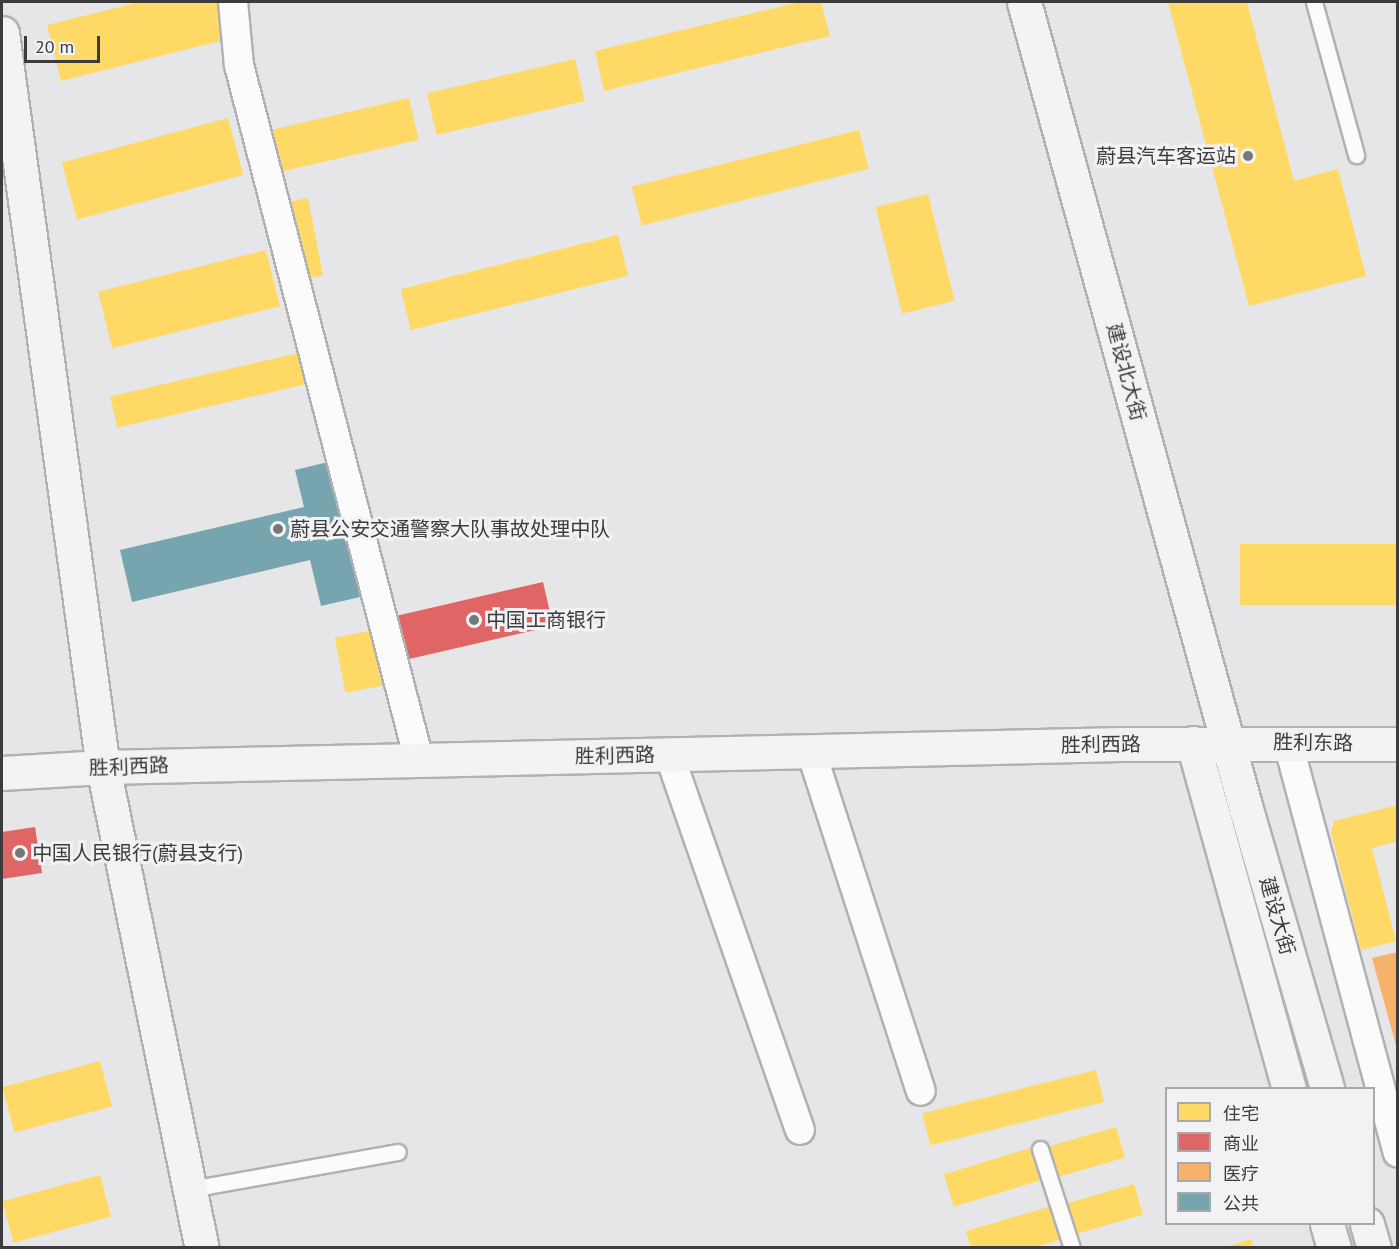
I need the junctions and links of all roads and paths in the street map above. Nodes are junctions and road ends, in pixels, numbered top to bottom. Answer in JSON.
{"nodes":[{"id":1,"x":233,"y":2,"type":"edge"},
{"id":2,"x":1024,"y":2,"type":"edge"},
{"id":3,"x":1314,"y":2,"type":"edge"},
{"id":4,"x":2,"y":33,"type":"edge"},
{"id":5,"x":1356,"y":155,"type":"dead end"},
{"id":6,"x":1228,"y":742,"type":"junction"},
{"id":7,"x":1192,"y":743,"type":"junction"},
{"id":8,"x":1288,"y":743,"type":"junction"},
{"id":9,"x":1398,"y":744,"type":"edge"},
{"id":10,"x":811,"y":751,"type":"junction"},
{"id":11,"x":669,"y":754,"type":"junction"},
{"id":12,"x":419,"y":760,"type":"junction"},
{"id":13,"x":103,"y":767,"type":"junction"},
{"id":14,"x":2,"y":773,"type":"edge"},
{"id":15,"x":1288,"y":1087,"type":"edge"},
{"id":16,"x":1326,"y":1087,"type":"edge"},
{"id":17,"x":921,"y":1091,"type":"dead end"},
{"id":18,"x":800,"y":1130,"type":"dead end"},
{"id":19,"x":1040,"y":1149,"type":"dead end"},
{"id":20,"x":398,"y":1152,"type":"dead end"},
{"id":21,"x":1398,"y":1153,"type":"edge"},
{"id":22,"x":190,"y":1189,"type":"junction"},
{"id":23,"x":1327,"y":1225,"type":"edge"},
{"id":24,"x":1367,"y":1225,"type":"edge"},
{"id":25,"x":202,"y":1248,"type":"edge"},
{"id":26,"x":1072,"y":1248,"type":"edge"},
{"id":27,"x":1334,"y":1248,"type":"edge"},
{"id":28,"x":1374,"y":1248,"type":"edge"}],
"edges":[{"from":1,"to":12,"type":"street"},
{"from":2,"to":6,"type":"main road","name":"建设北大街"},
{"from":3,"to":5,"type":"lane"},
{"from":4,"to":13,"type":"main road"},
{"from":6,"to":7,"type":"main road","name":"胜利西路"},
{"from":6,"to":8,"type":"main road","name":"胜利东路"},
{"from":6,"to":16,"type":"main road","name":"建设大街"},
{"from":7,"to":10,"type":"main road","name":"胜利西路"},
{"from":7,"to":15,"type":"main road","name":"建设大街"},
{"from":8,"to":9,"type":"main road","name":"胜利东路"},
{"from":8,"to":21,"type":"street"},
{"from":10,"to":11,"type":"main road","name":"胜利西路"},
{"from":10,"to":17,"type":"street"},
{"from":11,"to":12,"type":"main road","name":"胜利西路"},
{"from":11,"to":18,"type":"street"},
{"from":12,"to":13,"type":"main road","name":"胜利西路"},
{"from":13,"to":14,"type":"main road","name":"胜利西路"},
{"from":13,"to":22,"type":"main road"},
{"from":19,"to":26,"type":"lane"},
{"from":20,"to":22,"type":"lane"},
{"from":22,"to":25,"type":"main road"},
{"from":23,"to":27,"type":"main road"},
{"from":24,"to":28,"type":"main road"}]}
